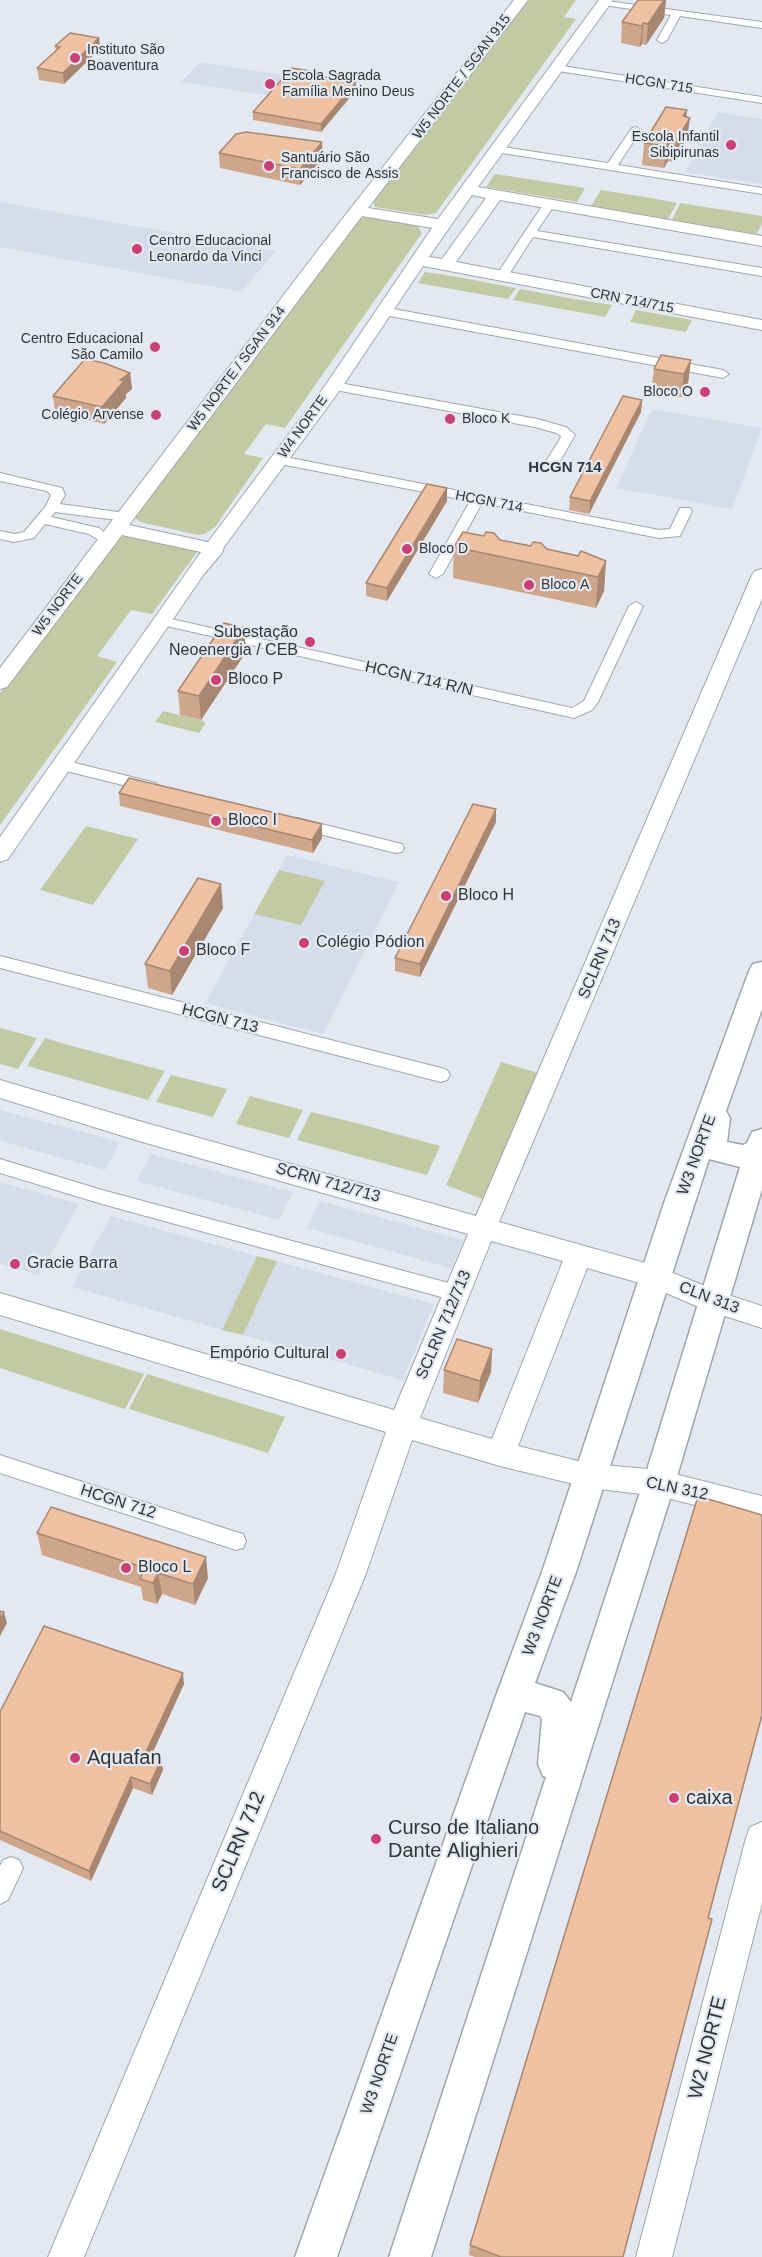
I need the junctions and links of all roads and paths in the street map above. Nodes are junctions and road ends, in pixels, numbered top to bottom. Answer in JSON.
{"nodes":[{"id":1,"x":521,"y":0,"type":"edge"},
{"id":2,"x":605,"y":1,"type":"edge"},
{"id":3,"x":677,"y":13,"type":"junction"},
{"id":4,"x":762,"y":25,"type":"edge"},
{"id":5,"x":662,"y":40,"type":"dead end"},
{"id":6,"x":556,"y":68,"type":"junction"},
{"id":7,"x":762,"y":100,"type":"edge"},
{"id":8,"x":636,"y":130,"type":"dead end"},
{"id":9,"x":496,"y":149,"type":"junction"},
{"id":10,"x":611,"y":167,"type":"junction"},
{"id":11,"x":468,"y":190,"type":"junction"},
{"id":12,"x":762,"y":191,"type":"edge"},
{"id":13,"x":496,"y":195,"type":"junction"},
{"id":14,"x":549,"y":204,"type":"junction"},
{"id":15,"x":359,"y":211,"type":"junction"},
{"id":16,"x":442,"y":225,"type":"junction"},
{"id":17,"x":530,"y":233,"type":"junction"},
{"id":18,"x":762,"y":241,"type":"edge"},
{"id":19,"x":418,"y":260,"type":"junction"},
{"id":20,"x":446,"y":266,"type":"junction"},
{"id":21,"x":762,"y":272,"type":"edge"},
{"id":22,"x":502,"y":276,"type":"junction"},
{"id":23,"x":383,"y":311,"type":"junction"},
{"id":24,"x":762,"y":325,"type":"edge"},
{"id":25,"x":723,"y":374,"type":"dead end"},
{"id":26,"x":334,"y":386,"type":"junction"},
{"id":27,"x":280,"y":460,"type":"junction"},
{"id":28,"x":549,"y":468,"type":"dead end"},
{"id":29,"x":0,"y":477,"type":"edge"},
{"id":30,"x":477,"y":500,"type":"junction"},
{"id":31,"x":52,"y":507,"type":"junction"},
{"id":32,"x":684,"y":511,"type":"dead end"},
{"id":33,"x":96,"y":514,"type":"junction"},
{"id":34,"x":43,"y":519,"type":"junction"},
{"id":35,"x":86,"y":529,"type":"junction"},
{"id":36,"x":116,"y":529,"type":"junction"},
{"id":37,"x":0,"y":535,"type":"edge"},
{"id":38,"x":215,"y":549,"type":"junction"},
{"id":39,"x":436,"y":574,"type":"dead end"},
{"id":40,"x":762,"y":575,"type":"edge"},
{"id":41,"x":636,"y":606,"type":"dead end"},
{"id":42,"x":162,"y":621,"type":"junction"},
{"id":43,"x":0,"y":682,"type":"edge"},
{"id":44,"x":63,"y":765,"type":"junction"},
{"id":45,"x":165,"y":790,"type":"edge"},
{"id":46,"x":286,"y":821,"type":"edge"},
{"id":47,"x":396,"y":848,"type":"dead end"},
{"id":48,"x":0,"y":854,"type":"edge"},
{"id":49,"x":0,"y":962,"type":"edge"},
{"id":50,"x":762,"y":971,"type":"edge"},
{"id":51,"x":441,"y":1075,"type":"dead end"},
{"id":52,"x":721,"y":1086,"type":"junction"},
{"id":53,"x":0,"y":1089,"type":"edge"},
{"id":54,"x":760,"y":1145,"type":"edge"},
{"id":55,"x":0,"y":1166,"type":"edge"},
{"id":56,"x":486,"y":1227,"type":"junction"},
{"id":57,"x":579,"y":1254,"type":"junction"},
{"id":58,"x":656,"y":1277,"type":"junction"},
{"id":59,"x":456,"y":1293,"type":"junction"},
{"id":60,"x":713,"y":1301,"type":"junction"},
{"id":61,"x":0,"y":1304,"type":"edge"},
{"id":62,"x":762,"y":1317,"type":"edge"},
{"id":63,"x":403,"y":1424,"type":"junction"},
{"id":64,"x":500,"y":1454,"type":"junction"},
{"id":65,"x":0,"y":1464,"type":"edge"},
{"id":66,"x":590,"y":1476,"type":"junction"},
{"id":67,"x":659,"y":1483,"type":"junction"},
{"id":68,"x":762,"y":1509,"type":"edge"},
{"id":69,"x":236,"y":1541,"type":"dead end"},
{"id":70,"x":514,"y":1693,"type":"junction"},
{"id":71,"x":552,"y":1811,"type":"junction"},
{"id":72,"x":762,"y":1838,"type":"edge"},
{"id":73,"x":11,"y":1868,"type":"dead end"},
{"id":74,"x":0,"y":1892,"type":"edge"},
{"id":75,"x":66,"y":2257,"type":"edge"},
{"id":76,"x":316,"y":2257,"type":"edge"},
{"id":77,"x":410,"y":2257,"type":"edge"},
{"id":78,"x":654,"y":2257,"type":"edge"}],
"edges":[{"from":1,"to":15,"type":"street","name":"W5 NORTE / SGAN 915"},
{"from":2,"to":3,"type":"street"},
{"from":2,"to":6,"type":"street","name":"W4 NORTE"},
{"from":3,"to":4,"type":"street"},
{"from":3,"to":5,"type":"street"},
{"from":6,"to":7,"type":"street","name":"HCGN 715"},
{"from":6,"to":9,"type":"street","name":"W4 NORTE"},
{"from":8,"to":10,"type":"street"},
{"from":9,"to":10,"type":"street"},
{"from":9,"to":11,"type":"street","name":"W4 NORTE"},
{"from":10,"to":12,"type":"street"},
{"from":11,"to":13,"type":"street"},
{"from":11,"to":16,"type":"street","name":"W4 NORTE"},
{"from":13,"to":14,"type":"street"},
{"from":13,"to":20,"type":"street"},
{"from":14,"to":17,"type":"street"},
{"from":14,"to":18,"type":"street"},
{"from":15,"to":16,"type":"street"},
{"from":15,"to":36,"type":"street","name":"W5 NORTE / SGAN 914"},
{"from":16,"to":19,"type":"street","name":"W4 NORTE"},
{"from":17,"to":21,"type":"street"},
{"from":17,"to":22,"type":"street"},
{"from":19,"to":20,"type":"street","name":"CRN 714/715"},
{"from":19,"to":23,"type":"street","name":"W4 NORTE"},
{"from":20,"to":22,"type":"street","name":"CRN 714/715"},
{"from":22,"to":24,"type":"street","name":"CRN 714/715"},
{"from":23,"to":25,"type":"street"},
{"from":23,"to":26,"type":"street","name":"W4 NORTE"},
{"from":26,"to":27,"type":"street","name":"W4 NORTE"},
{"from":26,"to":28,"type":"street"},
{"from":27,"to":30,"type":"street","name":"HCGN 714"},
{"from":27,"to":38,"type":"street","name":"W4 NORTE"},
{"from":29,"to":31,"type":"street"},
{"from":30,"to":32,"type":"street","name":"HCGN 714"},
{"from":30,"to":39,"type":"street"},
{"from":31,"to":33,"type":"street"},
{"from":31,"to":34,"type":"street"},
{"from":33,"to":35,"type":"street"},
{"from":33,"to":36,"type":"street"},
{"from":34,"to":35,"type":"street"},
{"from":34,"to":37,"type":"street"},
{"from":35,"to":36,"type":"street"},
{"from":36,"to":38,"type":"street"},
{"from":36,"to":43,"type":"street","name":"W5 NORTE"},
{"from":38,"to":42,"type":"street","name":"W4 NORTE"},
{"from":40,"to":56,"type":"street","name":"SCLRN 713"},
{"from":41,"to":42,"type":"street","name":"HCGN 714 R/N"},
{"from":42,"to":44,"type":"street","name":"W4 NORTE"},
{"from":44,"to":45,"type":"street"},
{"from":44,"to":48,"type":"street","name":"W4 NORTE"},
{"from":46,"to":47,"type":"street"},
{"from":49,"to":51,"type":"street","name":"HCGN 713"},
{"from":50,"to":52,"type":"main road","name":"W3 NORTE"},
{"from":52,"to":54,"type":"main road"},
{"from":52,"to":58,"type":"main road","name":"W3 NORTE"},
{"from":53,"to":56,"type":"street","name":"SCRN 712/713"},
{"from":54,"to":60,"type":"main road"},
{"from":55,"to":59,"type":"street"},
{"from":56,"to":57,"type":"street","name":"SCRN 712/713"},
{"from":56,"to":59,"type":"street","name":"SCLRN 712/713"},
{"from":57,"to":58,"type":"street","name":"SCRN 712/713"},
{"from":57,"to":64,"type":"street"},
{"from":58,"to":60,"type":"street","name":"CLN 313"},
{"from":58,"to":66,"type":"main road","name":"W3 NORTE"},
{"from":59,"to":63,"type":"street","name":"SCLRN 712/713"},
{"from":60,"to":62,"type":"street","name":"CLN 313"},
{"from":60,"to":67,"type":"main road"},
{"from":61,"to":63,"type":"street"},
{"from":63,"to":64,"type":"street"},
{"from":63,"to":75,"type":"street","name":"SCLRN 712"},
{"from":64,"to":66,"type":"street"},
{"from":65,"to":69,"type":"street","name":"HCGN 712"},
{"from":66,"to":67,"type":"street","name":"CLN 312"},
{"from":66,"to":70,"type":"main road","name":"W3 NORTE"},
{"from":67,"to":68,"type":"street","name":"CLN 312"},
{"from":67,"to":71,"type":"main road"},
{"from":70,"to":71,"type":"main road"},
{"from":70,"to":76,"type":"main road","name":"W3 NORTE"},
{"from":71,"to":77,"type":"main road"},
{"from":72,"to":78,"type":"street","name":"W2 NORTE"},
{"from":73,"to":74,"type":"street"}]}
